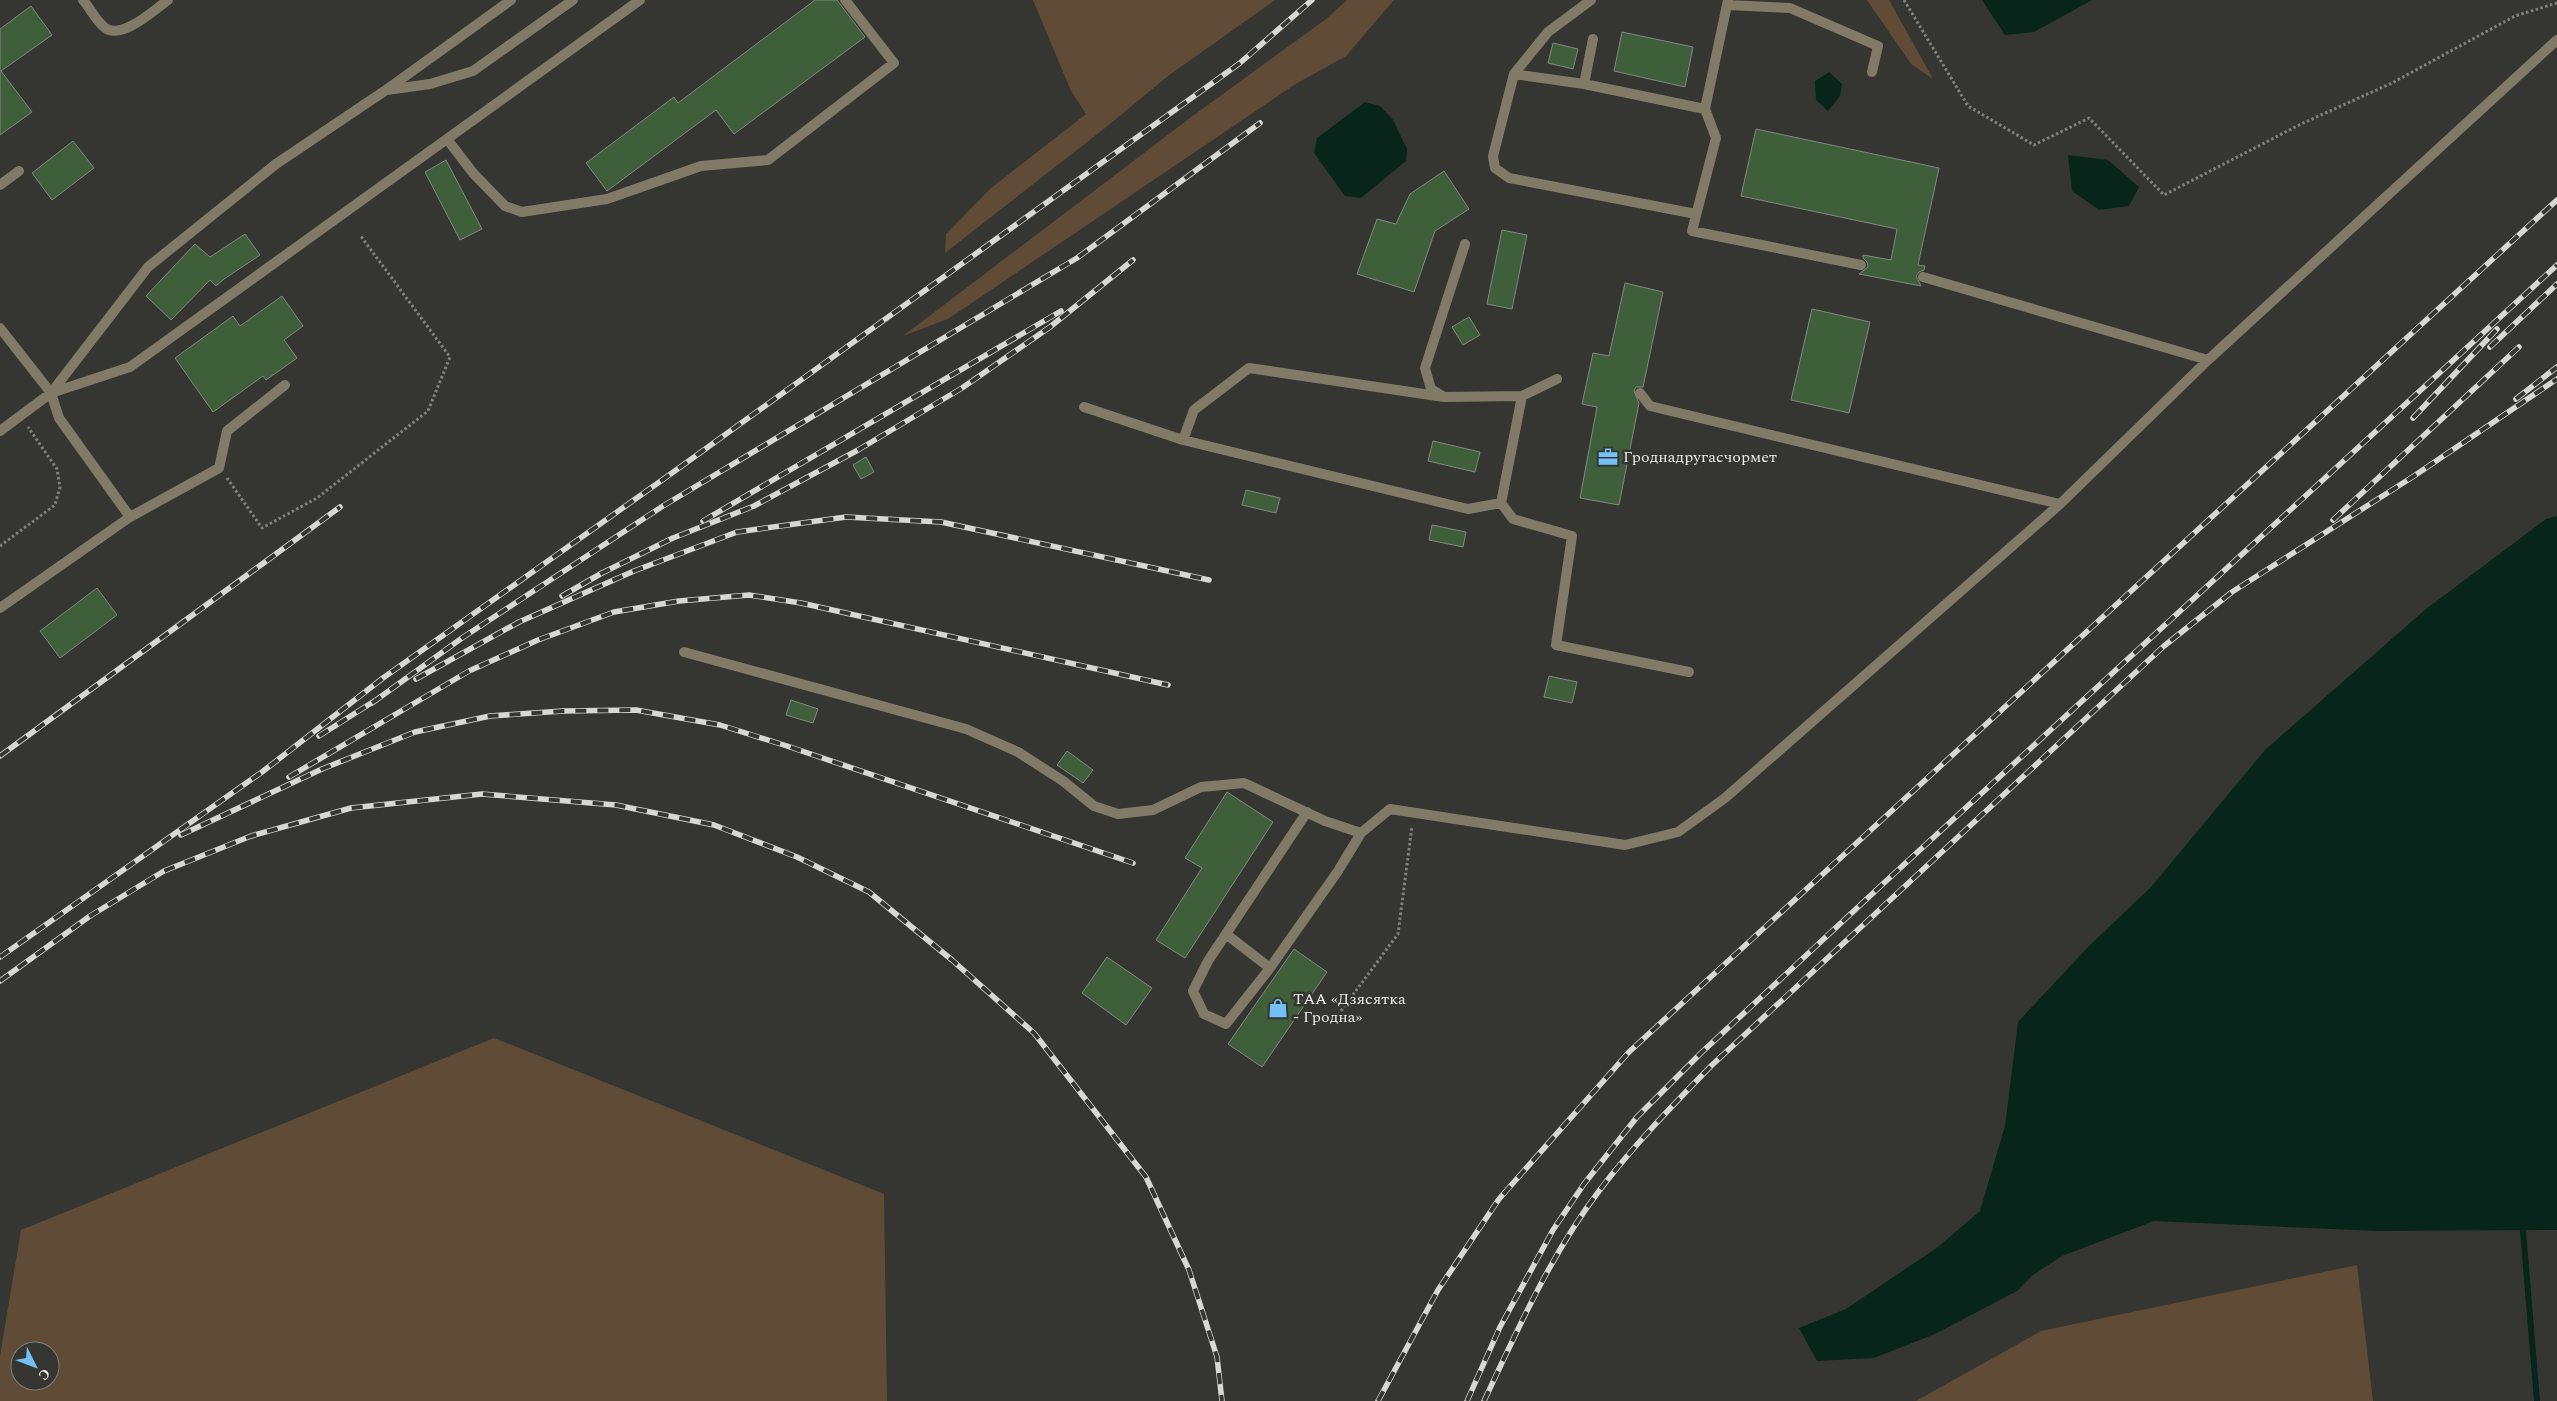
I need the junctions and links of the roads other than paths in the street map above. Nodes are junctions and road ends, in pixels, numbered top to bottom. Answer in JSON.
{"nodes":[{"id":1,"x":84,"y":0,"type":"edge"},
{"id":2,"x":168,"y":0,"type":"edge"},
{"id":3,"x":511,"y":0,"type":"edge"},
{"id":4,"x":573,"y":0,"type":"edge"},
{"id":5,"x":640,"y":0,"type":"edge"},
{"id":6,"x":845,"y":0,"type":"edge"},
{"id":7,"x":1591,"y":0,"type":"edge"},
{"id":8,"x":1727,"y":2,"type":"edge"},
{"id":9,"x":1592,"y":39,"type":"dead end"},
{"id":10,"x":2557,"y":40,"type":"edge"},
{"id":11,"x":1872,"y":72,"type":"dead end"},
{"id":12,"x":1514,"y":74,"type":"junction"},
{"id":13,"x":1584,"y":84,"type":"junction"},
{"id":14,"x":386,"y":90,"type":"junction"},
{"id":15,"x":1705,"y":109,"type":"junction"},
{"id":16,"x":447,"y":139,"type":"junction"},
{"id":17,"x":19,"y":171,"type":"dead end"},
{"id":18,"x":0,"y":185,"type":"edge"},
{"id":19,"x":1696,"y":214,"type":"junction"},
{"id":20,"x":1465,"y":244,"type":"dead end"},
{"id":21,"x":1861,"y":265,"type":"dead end"},
{"id":22,"x":1923,"y":278,"type":"dead end"},
{"id":23,"x":0,"y":328,"type":"edge"},
{"id":24,"x":2208,"y":360,"type":"junction"},
{"id":25,"x":1556,"y":379,"type":"dead end"},
{"id":26,"x":285,"y":385,"type":"dead end"},
{"id":27,"x":51,"y":393,"type":"junction"},
{"id":28,"x":1640,"y":393,"type":"dead end"},
{"id":29,"x":1522,"y":396,"type":"junction"},
{"id":30,"x":1444,"y":397,"type":"junction"},
{"id":31,"x":1084,"y":407,"type":"dead end"},
{"id":32,"x":0,"y":431,"type":"edge"},
{"id":33,"x":1183,"y":440,"type":"junction"},
{"id":34,"x":1501,"y":503,"type":"junction"},
{"id":35,"x":2060,"y":504,"type":"junction"},
{"id":36,"x":130,"y":517,"type":"junction"},
{"id":37,"x":0,"y":608,"type":"edge"},
{"id":38,"x":684,"y":652,"type":"dead end"},
{"id":39,"x":1689,"y":672,"type":"dead end"},
{"id":40,"x":1307,"y":812,"type":"junction"},
{"id":41,"x":1361,"y":833,"type":"junction"},
{"id":42,"x":1226,"y":934,"type":"junction"},
{"id":43,"x":1270,"y":968,"type":"junction"}],
"edges":[{"from":1,"to":2,"type":"lane"},
{"from":3,"to":14,"type":"lane"},
{"from":4,"to":14,"type":"lane"},
{"from":5,"to":16,"type":"lane"},
{"from":6,"to":16,"type":"lane"},
{"from":7,"to":12,"type":"lane"},
{"from":8,"to":11,"type":"lane"},
{"from":8,"to":15,"type":"lane"},
{"from":9,"to":13,"type":"lane"},
{"from":10,"to":24,"type":"lane"},
{"from":12,"to":13,"type":"lane"},
{"from":12,"to":19,"type":"lane"},
{"from":13,"to":15,"type":"lane"},
{"from":14,"to":27,"type":"lane"},
{"from":15,"to":19,"type":"lane"},
{"from":16,"to":27,"type":"lane"},
{"from":17,"to":18,"type":"lane"},
{"from":19,"to":21,"type":"lane"},
{"from":20,"to":30,"type":"lane"},
{"from":22,"to":24,"type":"lane"},
{"from":23,"to":27,"type":"lane"},
{"from":24,"to":35,"type":"lane"},
{"from":25,"to":29,"type":"lane"},
{"from":26,"to":36,"type":"lane"},
{"from":27,"to":32,"type":"lane"},
{"from":27,"to":36,"type":"lane"},
{"from":28,"to":35,"type":"lane"},
{"from":29,"to":30,"type":"lane"},
{"from":29,"to":34,"type":"lane"},
{"from":30,"to":33,"type":"lane"},
{"from":31,"to":33,"type":"lane"},
{"from":33,"to":34,"type":"lane"},
{"from":34,"to":39,"type":"lane"},
{"from":35,"to":41,"type":"lane"},
{"from":36,"to":37,"type":"lane"},
{"from":38,"to":40,"type":"lane"},
{"from":40,"to":41,"type":"lane"},
{"from":40,"to":42,"type":"lane"},
{"from":41,"to":43,"type":"lane"},
{"from":42,"to":43,"type":"lane"},
{"from":42,"to":43,"type":"lane"}]}
